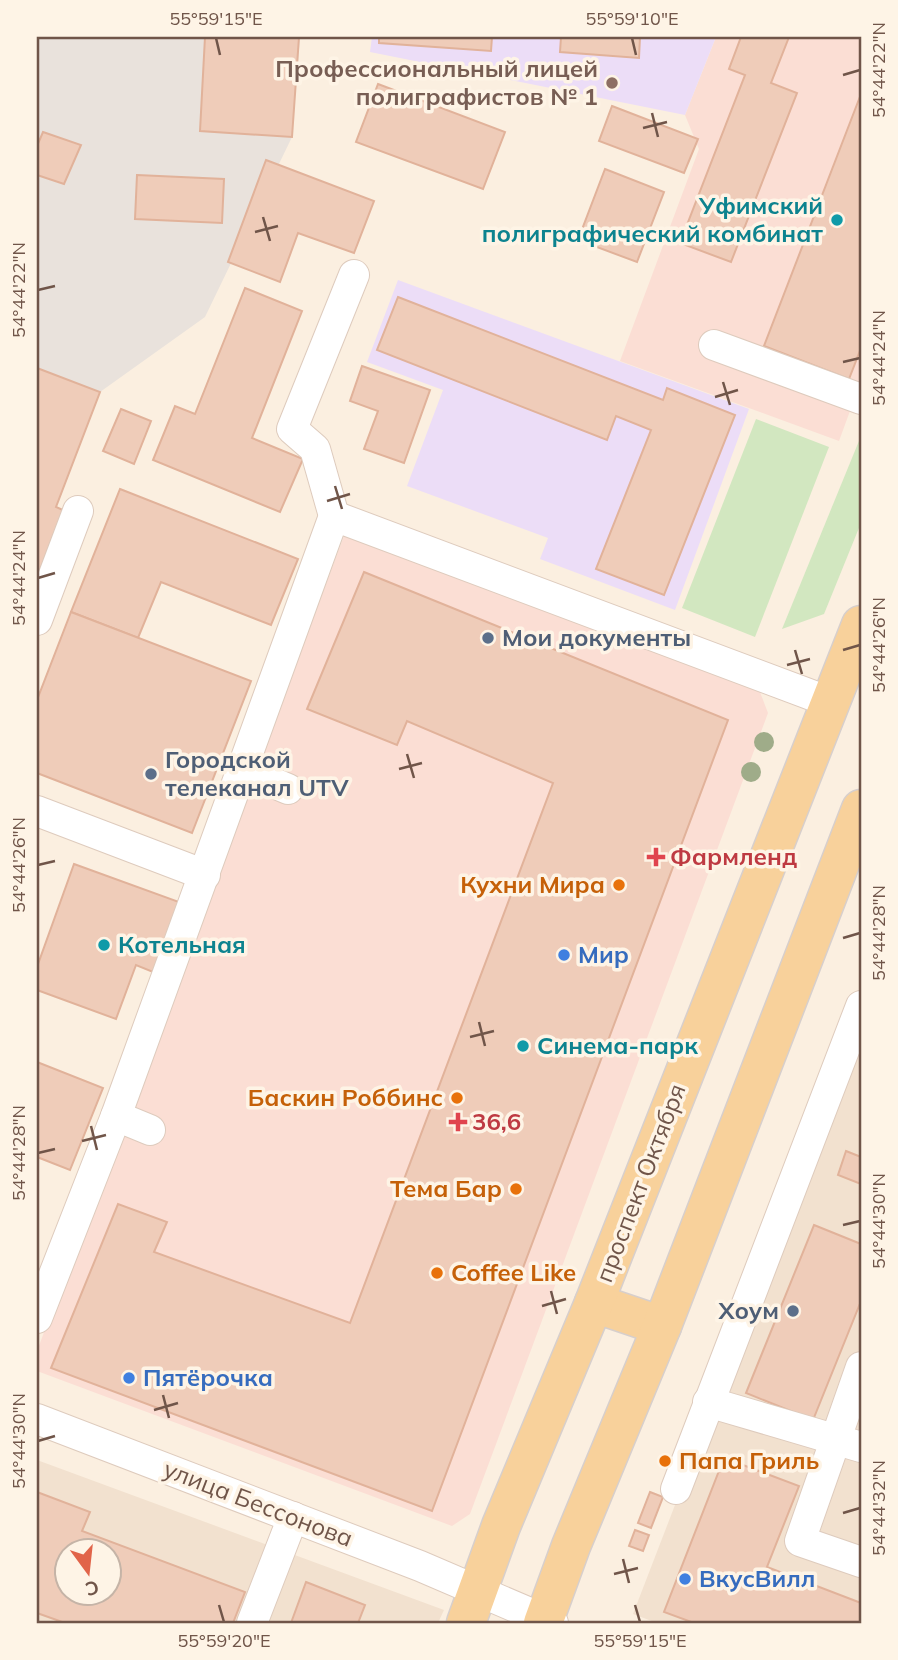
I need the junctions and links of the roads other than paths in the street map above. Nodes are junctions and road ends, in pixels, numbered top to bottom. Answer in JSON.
{"nodes":[{"id":1,"x":354,"y":275,"type":"dead end"},
{"id":2,"x":714,"y":345,"type":"dead end"},
{"id":3,"x":861,"y":399,"type":"edge"},
{"id":4,"x":78,"y":511,"type":"dead end"},
{"id":5,"x":334,"y":516,"type":"junction"},
{"id":6,"x":37,"y":620,"type":"edge"},
{"id":7,"x":861,"y":625,"type":"edge"},
{"id":8,"x":830,"y":702,"type":"junction"},
{"id":9,"x":243,"y":771,"type":"junction"},
{"id":10,"x":289,"y":789,"type":"dead end"},
{"id":11,"x":861,"y":809,"type":"edge"},
{"id":12,"x":37,"y":811,"type":"edge"},
{"id":13,"x":205,"y":875,"type":"junction"},
{"id":14,"x":861,"y":1006,"type":"edge"},
{"id":15,"x":117,"y":1115,"type":"junction"},
{"id":16,"x":150,"y":1130,"type":"dead end"},
{"id":17,"x":594,"y":1303,"type":"junction"},
{"id":18,"x":37,"y":1318,"type":"edge"},
{"id":19,"x":662,"y":1326,"type":"junction"},
{"id":20,"x":861,"y":1367,"type":"edge"},
{"id":21,"x":708,"y":1402,"type":"junction"},
{"id":22,"x":37,"y":1419,"type":"edge"},
{"id":23,"x":848,"y":1444,"type":"edge"},
{"id":24,"x":676,"y":1489,"type":"dead end"},
{"id":25,"x":293,"y":1517,"type":"junction"},
{"id":26,"x":861,"y":1562,"type":"edge"},
{"id":27,"x":472,"y":1608,"type":"edge"},
{"id":28,"x":547,"y":1622,"type":"edge"},
{"id":29,"x":251,"y":1623,"type":"edge"}],
"edges":[{"from":1,"to":5,"type":"street"},
{"from":2,"to":3,"type":"street"},
{"from":4,"to":6,"type":"street"},
{"from":5,"to":8,"type":"street"},
{"from":5,"to":9,"type":"street"},
{"from":7,"to":8,"type":"main road","name":"проспект Октября"},
{"from":8,"to":17,"type":"main road","name":"проспект Октября"},
{"from":9,"to":10,"type":"street"},
{"from":9,"to":13,"type":"street"},
{"from":11,"to":19,"type":"main road"},
{"from":12,"to":13,"type":"street"},
{"from":13,"to":15,"type":"street"},
{"from":14,"to":21,"type":"street"},
{"from":15,"to":16,"type":"street"},
{"from":15,"to":18,"type":"street"},
{"from":17,"to":19,"type":"main road"},
{"from":17,"to":27,"type":"main road","name":"проспект Октября"},
{"from":19,"to":28,"type":"main road"},
{"from":20,"to":23,"type":"street"},
{"from":21,"to":23,"type":"street"},
{"from":21,"to":24,"type":"street"},
{"from":22,"to":25,"type":"street","name":"улица Бессонова"},
{"from":23,"to":26,"type":"street"},
{"from":25,"to":27,"type":"street","name":"улица Бессонова"},
{"from":25,"to":29,"type":"street"},
{"from":27,"to":28,"type":"street","name":"улица Бессонова"}]}
